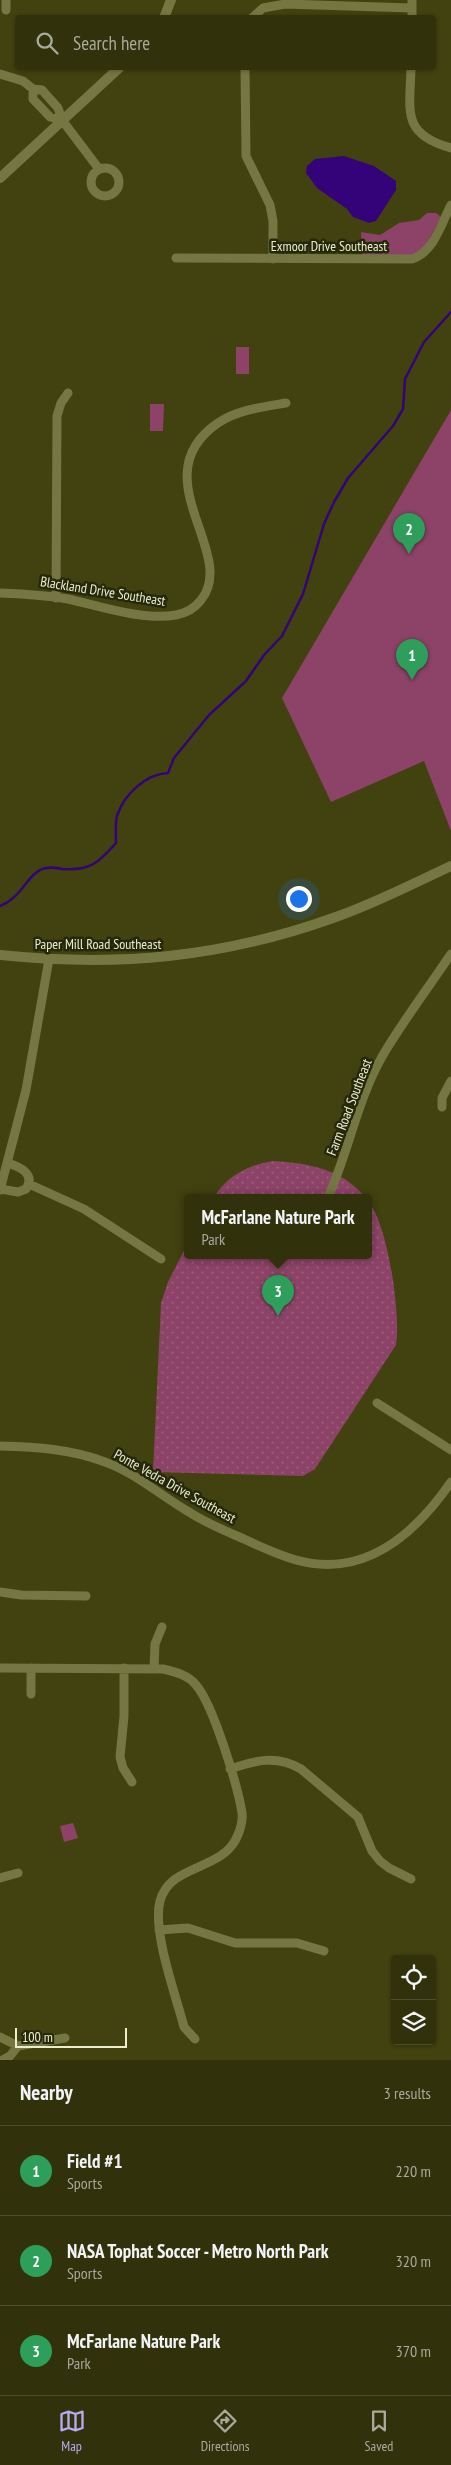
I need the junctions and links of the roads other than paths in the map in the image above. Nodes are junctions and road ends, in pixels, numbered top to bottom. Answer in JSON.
{"nodes":[{"id":1,"x":6,"y":0,"type":"edge"},
{"id":2,"x":171,"y":0,"type":"edge"},
{"id":3,"x":412,"y":8,"type":"edge"},
{"id":4,"x":6,"y":10,"type":"dead end"},
{"id":5,"x":165,"y":15,"type":"edge"},
{"id":6,"x":255,"y":15,"type":"edge"},
{"id":7,"x":118,"y":70,"type":"edge"},
{"id":8,"x":245,"y":70,"type":"edge"},
{"id":9,"x":411,"y":70,"type":"edge"},
{"id":10,"x":0,"y":74,"type":"edge"},
{"id":11,"x":62,"y":120,"type":"junction"},
{"id":12,"x":451,"y":148,"type":"edge"},
{"id":13,"x":100,"y":169,"type":"dead end"},
{"id":14,"x":0,"y":178,"type":"edge"},
{"id":15,"x":451,"y":204,"type":"edge"},
{"id":16,"x":176,"y":258,"type":"dead end"},
{"id":17,"x":273,"y":259,"type":"junction"},
{"id":18,"x":68,"y":393,"type":"dead end"},
{"id":19,"x":286,"y":403,"type":"dead end"},
{"id":20,"x":0,"y":593,"type":"edge"},
{"id":21,"x":56,"y":598,"type":"junction"},
{"id":22,"x":451,"y":866,"type":"edge"},
{"id":23,"x":451,"y":954,"type":"edge"},
{"id":24,"x":0,"y":955,"type":"edge"},
{"id":25,"x":49,"y":959,"type":"junction"},
{"id":26,"x":451,"y":1081,"type":"edge"},
{"id":27,"x":442,"y":1107,"type":"dead end"},
{"id":28,"x":8,"y":1163,"type":"junction"},
{"id":29,"x":29,"y":1184,"type":"junction"},
{"id":30,"x":0,"y":1190,"type":"edge"},
{"id":31,"x":329,"y":1194,"type":"edge"},
{"id":32,"x":161,"y":1259,"type":"dead end"},
{"id":33,"x":377,"y":1403,"type":"dead end"},
{"id":34,"x":0,"y":1446,"type":"edge"},
{"id":35,"x":451,"y":1450,"type":"edge"},
{"id":36,"x":451,"y":1482,"type":"edge"},
{"id":37,"x":0,"y":1592,"type":"edge"},
{"id":38,"x":86,"y":1596,"type":"dead end"},
{"id":39,"x":162,"y":1627,"type":"dead end"},
{"id":40,"x":0,"y":1668,"type":"edge"},
{"id":41,"x":31,"y":1668,"type":"junction"},
{"id":42,"x":124,"y":1668,"type":"junction"},
{"id":43,"x":154,"y":1668,"type":"junction"},
{"id":44,"x":30,"y":1694,"type":"dead end"},
{"id":45,"x":230,"y":1769,"type":"junction"},
{"id":46,"x":132,"y":1782,"type":"dead end"},
{"id":47,"x":18,"y":1873,"type":"dead end"},
{"id":48,"x":0,"y":1878,"type":"edge"},
{"id":49,"x":410,"y":1879,"type":"dead end"},
{"id":50,"x":159,"y":1930,"type":"junction"},
{"id":51,"x":324,"y":1951,"type":"dead end"},
{"id":52,"x":0,"y":2038,"type":"edge"},
{"id":53,"x":65,"y":2038,"type":"dead end"},
{"id":54,"x":195,"y":2039,"type":"dead end"},
{"id":55,"x":18,"y":2046,"type":"junction"},
{"id":56,"x":3,"y":2060,"type":"edge"}],
"edges":[{"from":1,"to":4,"type":"street"},
{"from":2,"to":5,"type":"street"},
{"from":3,"to":6,"type":"street"},
{"from":7,"to":11,"type":"street"},
{"from":8,"to":17,"type":"street"},
{"from":9,"to":12,"type":"street"},
{"from":10,"to":11,"type":"street"},
{"from":11,"to":13,"type":"street"},
{"from":11,"to":14,"type":"street"},
{"from":15,"to":17,"type":"street","name":"Exmoor Drive Southeast"},
{"from":16,"to":17,"type":"street","name":"Exmoor Drive Southeast"},
{"from":18,"to":21,"type":"street"},
{"from":19,"to":21,"type":"street","name":"Blackland Drive Southeast"},
{"from":20,"to":21,"type":"street","name":"Blackland Drive Southeast"},
{"from":22,"to":25,"type":"street","name":"Paper Mill Road Southeast"},
{"from":23,"to":31,"type":"street","name":"Farm Road Southeast"},
{"from":24,"to":25,"type":"street","name":"Paper Mill Road Southeast"},
{"from":25,"to":28,"type":"street"},
{"from":26,"to":27,"type":"street"},
{"from":28,"to":29,"type":"street"},
{"from":28,"to":30,"type":"street"},
{"from":29,"to":30,"type":"street"},
{"from":29,"to":32,"type":"street"},
{"from":33,"to":35,"type":"street"},
{"from":34,"to":36,"type":"street","name":"Ponte Vedra Drive Southeast"},
{"from":37,"to":38,"type":"street"},
{"from":39,"to":43,"type":"street"},
{"from":40,"to":41,"type":"street"},
{"from":41,"to":42,"type":"street"},
{"from":41,"to":44,"type":"street"},
{"from":42,"to":43,"type":"street"},
{"from":42,"to":46,"type":"street"},
{"from":43,"to":45,"type":"street"},
{"from":45,"to":49,"type":"street"},
{"from":45,"to":50,"type":"street"},
{"from":47,"to":48,"type":"street"},
{"from":50,"to":51,"type":"street"},
{"from":50,"to":54,"type":"street"},
{"from":52,"to":55,"type":"street"},
{"from":53,"to":55,"type":"street"},
{"from":55,"to":56,"type":"street"}]}
